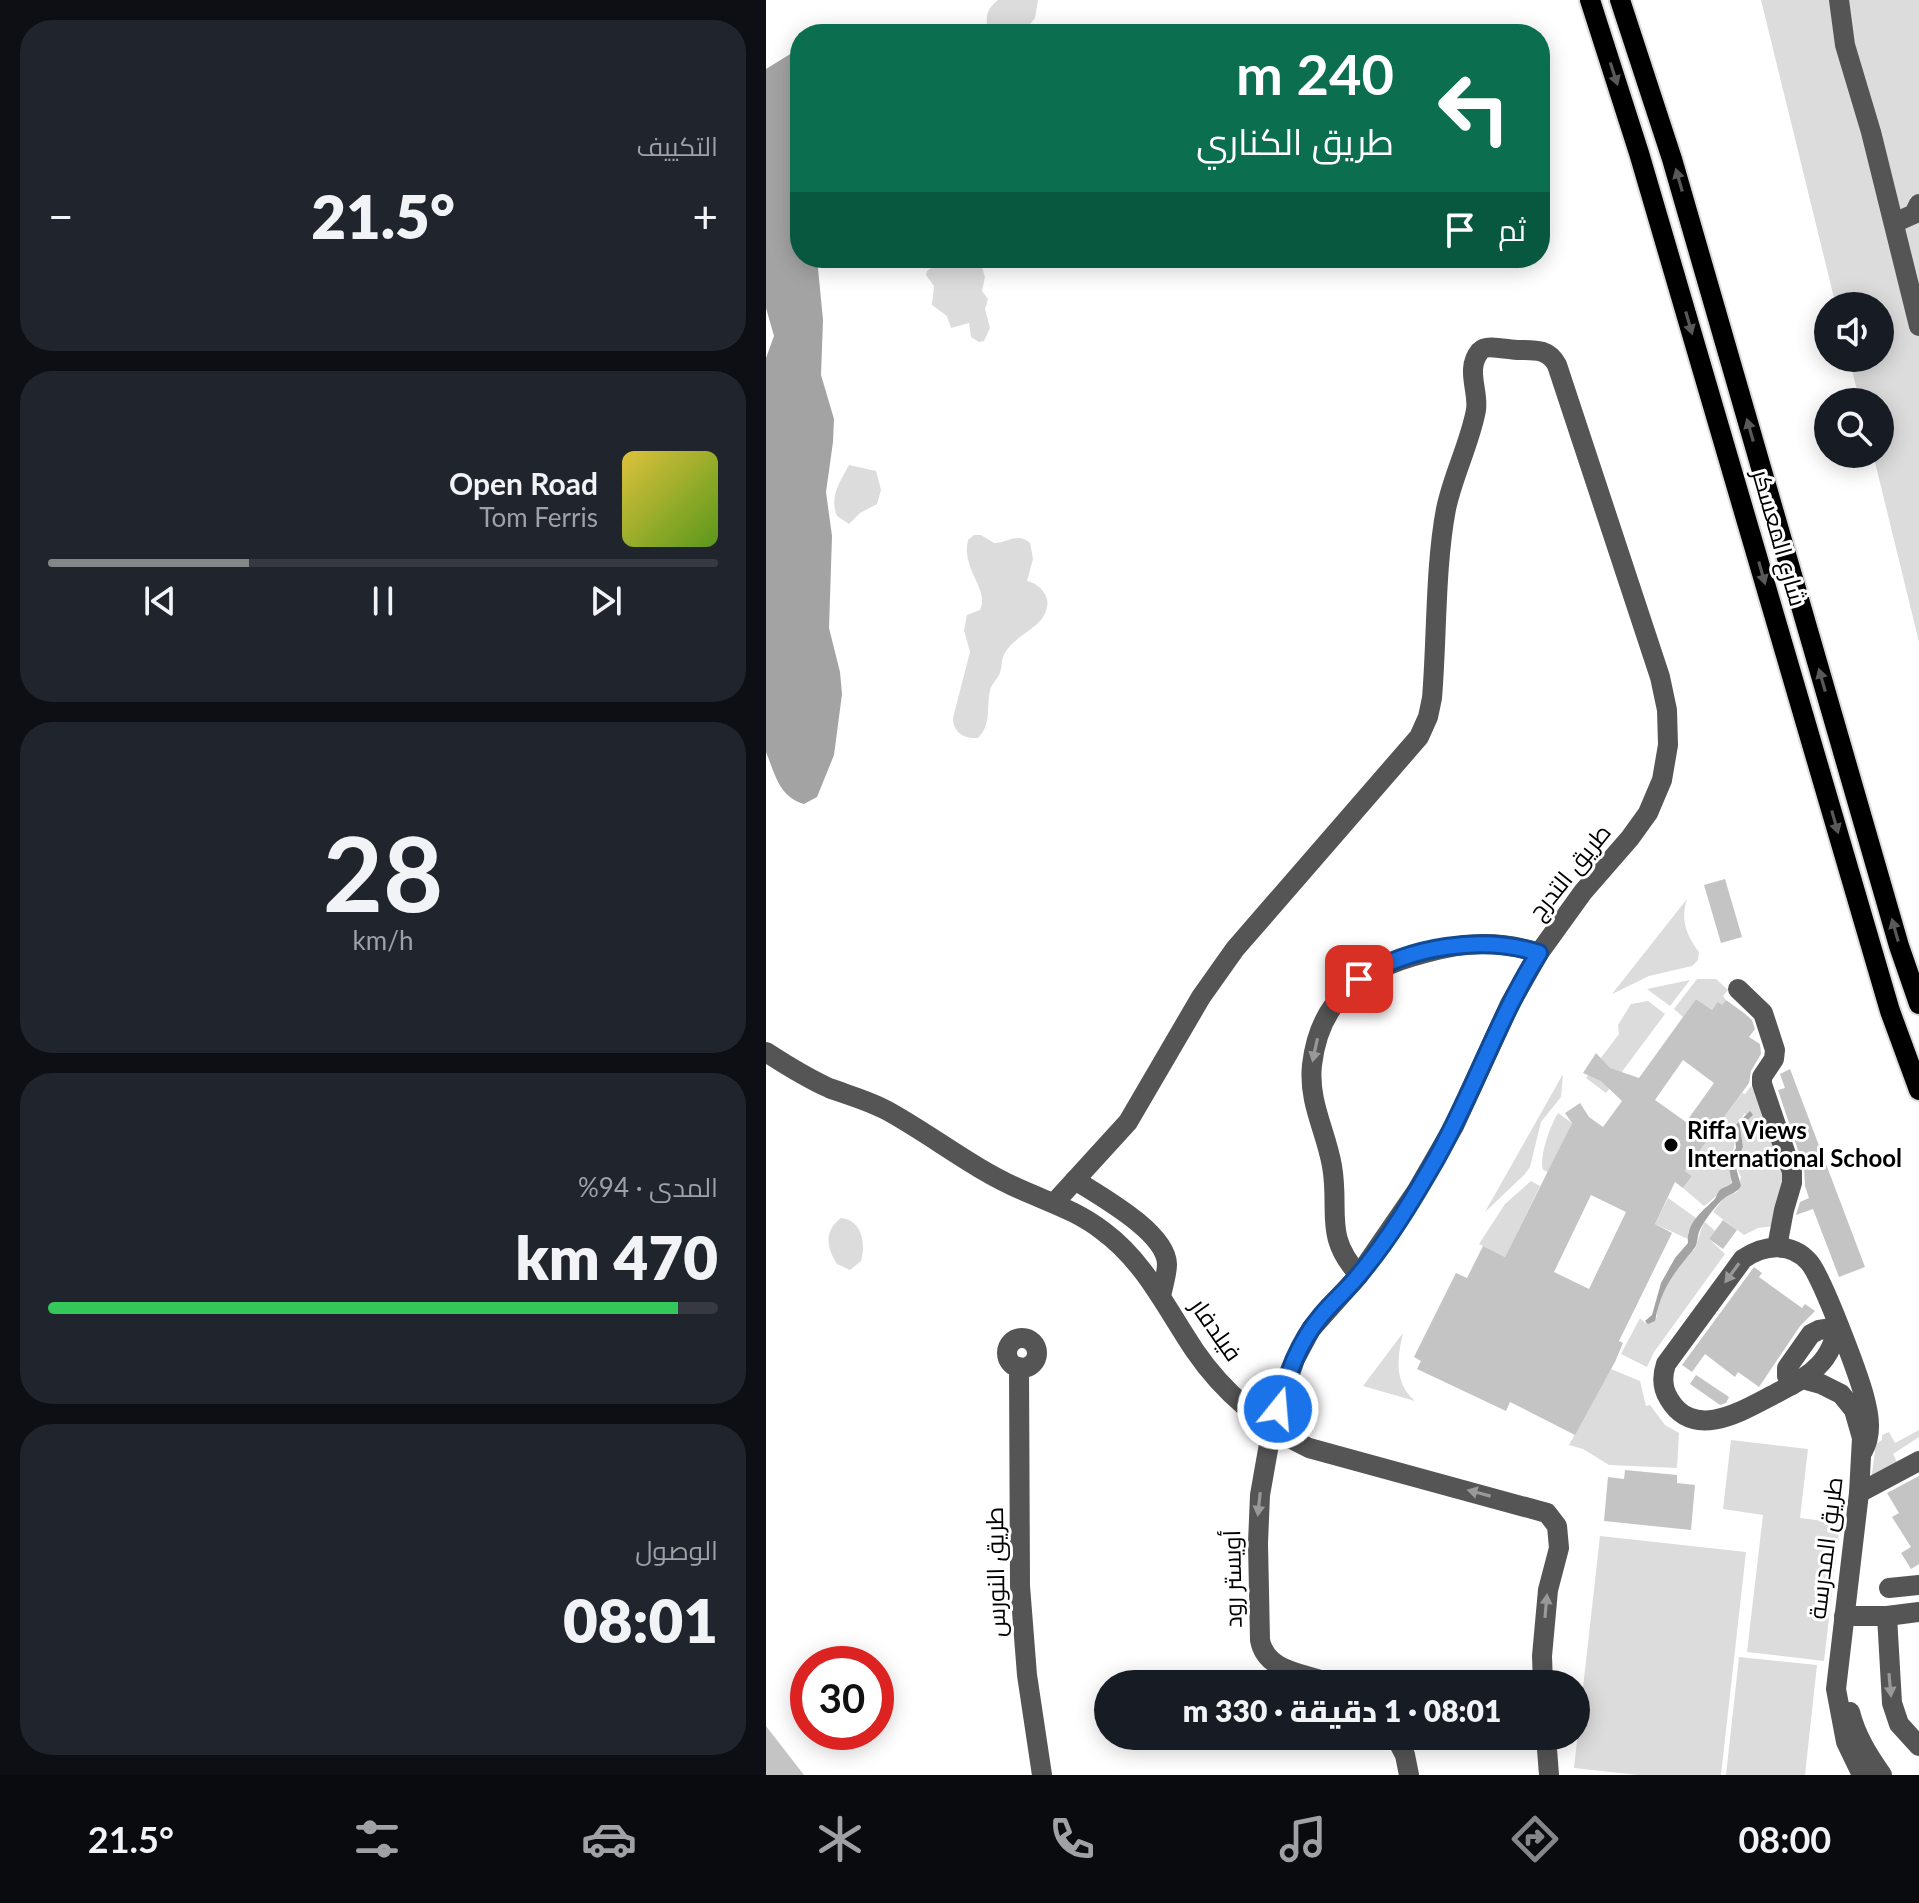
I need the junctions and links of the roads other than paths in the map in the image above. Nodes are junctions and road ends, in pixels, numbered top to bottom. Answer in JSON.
{"nodes":[{"id":1,"x":1590,"y":0,"type":"edge"},
{"id":2,"x":1620,"y":0,"type":"edge"},
{"id":3,"x":1839,"y":0,"type":"edge"},
{"id":4,"x":1919,"y":204,"type":"edge"},
{"id":5,"x":1894,"y":223,"type":"junction"},
{"id":6,"x":1919,"y":326,"type":"edge"},
{"id":7,"x":1539,"y":953,"type":"junction"},
{"id":8,"x":1738,"y":989,"type":"dead end"},
{"id":9,"x":1919,"y":1004,"type":"edge"},
{"id":10,"x":766,"y":1052,"type":"edge"},
{"id":11,"x":1919,"y":1090,"type":"edge"},
{"id":12,"x":1082,"y":1172,"type":"junction"},
{"id":13,"x":1055,"y":1202,"type":"junction"},
{"id":14,"x":1777,"y":1247,"type":"junction"},
{"id":15,"x":1359,"y":1275,"type":"junction"},
{"id":16,"x":1161,"y":1296,"type":"junction"},
{"id":17,"x":1838,"y":1327,"type":"junction"},
{"id":18,"x":1019,"y":1367,"type":"dead end"},
{"id":19,"x":1798,"y":1382,"type":"junction"},
{"id":20,"x":1272,"y":1427,"type":"junction"},
{"id":21,"x":1863,"y":1451,"type":"junction"},
{"id":22,"x":1919,"y":1461,"type":"edge"},
{"id":23,"x":1859,"y":1493,"type":"junction"},
{"id":24,"x":1919,"y":1585,"type":"edge"},
{"id":25,"x":1889,"y":1588,"type":"dead end"},
{"id":26,"x":1919,"y":1612,"type":"edge"},
{"id":27,"x":1844,"y":1616,"type":"junction"},
{"id":28,"x":1887,"y":1616,"type":"junction"},
{"id":29,"x":1841,"y":1651,"type":"junction"},
{"id":30,"x":1288,"y":1670,"type":"edge"},
{"id":31,"x":1542,"y":1670,"type":"edge"},
{"id":32,"x":1919,"y":1746,"type":"edge"},
{"id":33,"x":1402,"y":1750,"type":"edge"},
{"id":34,"x":1547,"y":1750,"type":"edge"},
{"id":35,"x":1042,"y":1775,"type":"edge"},
{"id":36,"x":1409,"y":1775,"type":"edge"},
{"id":37,"x":1549,"y":1775,"type":"edge"},
{"id":38,"x":1862,"y":1775,"type":"edge"},
{"id":39,"x":1882,"y":1775,"type":"edge"}],
"edges":[{"from":1,"to":11,"type":"main road","name":"شارع المعسكر","one_way":true},
{"from":9,"to":2,"type":"main road","name":"شارع المعسكر","one_way":true},
{"from":3,"to":5,"type":"street"},
{"from":4,"to":5,"type":"street"},
{"from":5,"to":6,"type":"street"},
{"from":7,"to":12,"type":"street","name":"طريق التدرج"},
{"from":7,"to":15,"type":"street","name":"طريق التدرج"},
{"from":7,"to":15,"type":"street","one_way":true},
{"from":8,"to":14,"type":"street"},
{"from":10,"to":13,"type":"street","name":"فيلدفار"},
{"from":12,"to":13,"type":"street"},
{"from":12,"to":16,"type":"street"},
{"from":13,"to":16,"type":"street","name":"فيلدفار"},
{"from":14,"to":17,"type":"street"},
{"from":14,"to":19,"type":"street","one_way":true},
{"from":15,"to":20,"type":"street","name":"طريق التدرج"},
{"from":16,"to":20,"type":"street","name":"فيلدفار"},
{"from":17,"to":19,"type":"street"},
{"from":17,"to":21,"type":"street","name":"طريق المدرسة"},
{"from":18,"to":35,"type":"street","name":"طريق النورس"},
{"from":19,"to":21,"type":"street"},
{"from":20,"to":30,"type":"street","name":"أويستر رود","one_way":true},
{"from":31,"to":20,"type":"street","name":"فيلدفار","one_way":true},
{"from":21,"to":23,"type":"street","name":"طريق المدرسة"},
{"from":22,"to":23,"type":"street"},
{"from":23,"to":27,"type":"street","name":"طريق المدرسة"},
{"from":24,"to":25,"type":"street"},
{"from":26,"to":28,"type":"street"},
{"from":27,"to":28,"type":"street"},
{"from":27,"to":29,"type":"street","name":"طريق المدرسة"},
{"from":28,"to":32,"type":"street","one_way":true},
{"from":29,"to":38,"type":"street","name":"طريق المدرسة"},
{"from":29,"to":39,"type":"street","name":"طريق المدرسة"},
{"from":33,"to":36,"type":"street"},
{"from":34,"to":37,"type":"street"}]}
